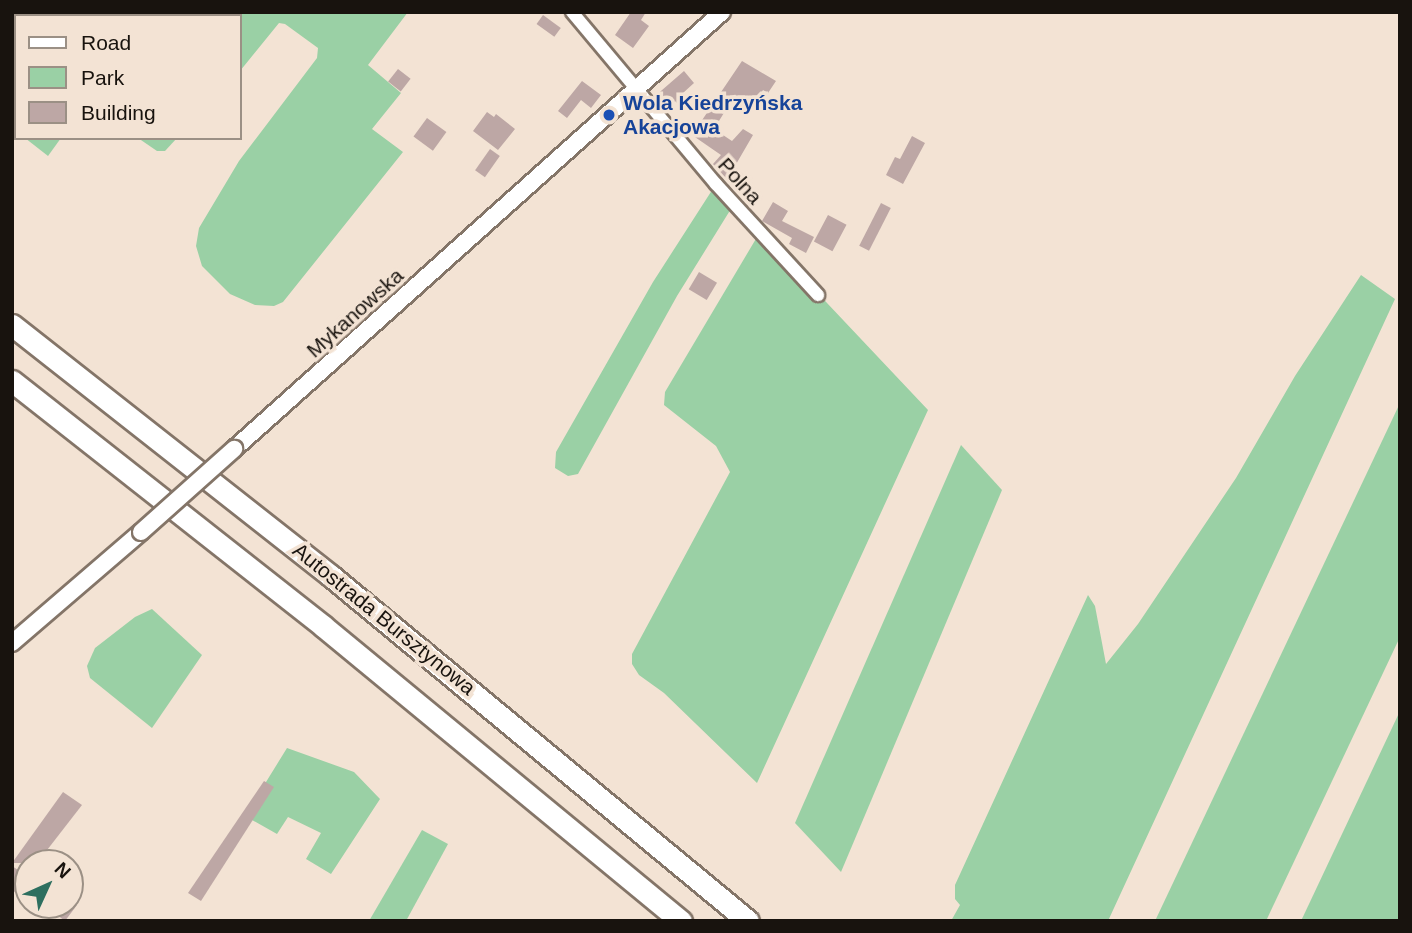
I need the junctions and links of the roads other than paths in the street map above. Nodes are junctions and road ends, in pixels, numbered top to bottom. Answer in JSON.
{"nodes":[{"id":1,"x":572,"y":12,"type":"edge"},
{"id":2,"x":722,"y":12,"type":"edge"},
{"id":3,"x":636,"y":91,"type":"junction"},
{"id":4,"x":818,"y":295,"type":"dead end"},
{"id":5,"x":12,"y":326,"type":"edge"},
{"id":6,"x":12,"y":381,"type":"edge"},
{"id":7,"x":12,"y":643,"type":"edge"},
{"id":8,"x":681,"y":921,"type":"edge"},
{"id":9,"x":748,"y":921,"type":"edge"}],
"edges":[{"from":1,"to":3,"type":"street","name":"Polna"},
{"from":2,"to":3,"type":"main road","name":"Mykanowska"},
{"from":3,"to":4,"type":"street","name":"Polna"},
{"from":3,"to":7,"type":"main road","name":"Mykanowska","bridge":true},
{"from":5,"to":9,"type":"highway","name":"Autostrada Bursztynowa"},
{"from":6,"to":8,"type":"highway","name":"Autostrada Bursztynowa"}]}
